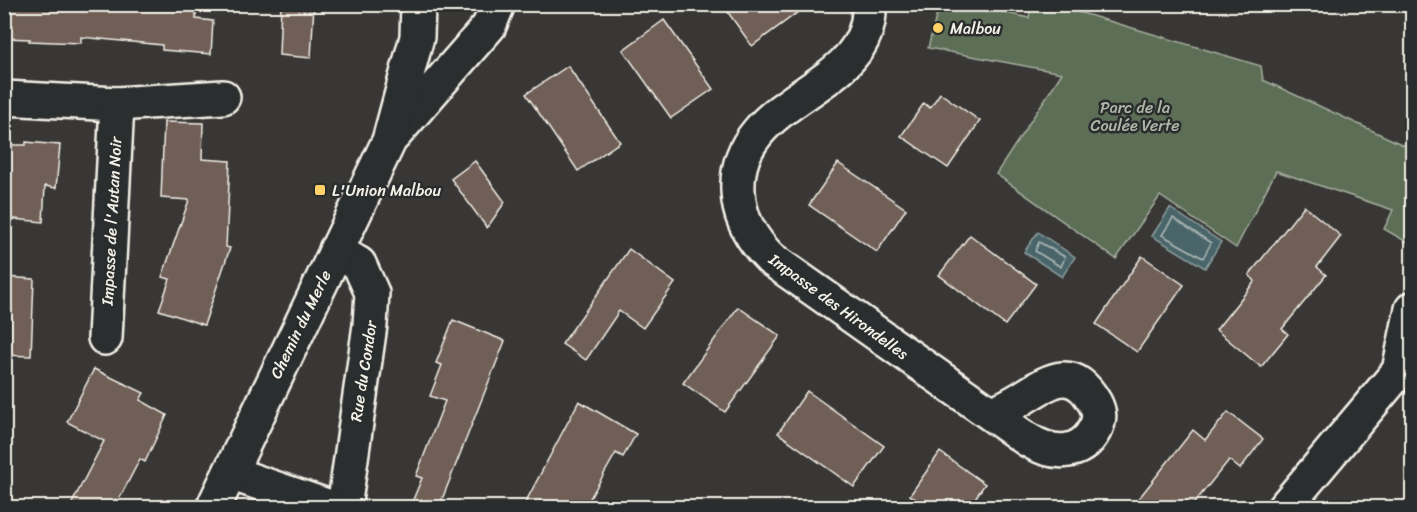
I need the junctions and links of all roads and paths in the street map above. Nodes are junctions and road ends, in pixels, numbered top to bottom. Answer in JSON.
{"nodes":[{"id":1,"x":418,"y":4,"type":"edge"},
{"id":2,"x":498,"y":4,"type":"edge"},
{"id":3,"x":869,"y":4,"type":"edge"},
{"id":4,"x":224,"y":97,"type":"dead end"},
{"id":5,"x":4,"y":98,"type":"edge"},
{"id":6,"x":117,"y":104,"type":"junction"},
{"id":7,"x":389,"y":141,"type":"junction"},
{"id":8,"x":336,"y":250,"type":"junction"},
{"id":9,"x":1413,"y":309,"type":"edge"},
{"id":10,"x":105,"y":338,"type":"dead end"},
{"id":11,"x":990,"y":413,"type":"dead end"},
{"id":12,"x":230,"y":472,"type":"junction"},
{"id":13,"x":1288,"y":506,"type":"edge"},
{"id":14,"x":213,"y":507,"type":"edge"},
{"id":15,"x":333,"y":507,"type":"edge"},
{"id":16,"x":344,"y":507,"type":"edge"}],
"edges":[{"from":1,"to":7,"type":"street","name":"Chemin du Merle"},
{"from":2,"to":7,"type":"street","name":"Chemin du Merle"},
{"from":3,"to":11,"type":"street","name":"Impasse des Hirondelles"},
{"from":4,"to":6,"type":"street"},
{"from":5,"to":6,"type":"street"},
{"from":6,"to":10,"type":"street","name":"Impasse de l'Autan Noir"},
{"from":7,"to":8,"type":"street","name":"Chemin du Merle"},
{"from":8,"to":12,"type":"street","name":"Chemin du Merle"},
{"from":8,"to":16,"type":"street","name":"Rue du Condor"},
{"from":9,"to":13,"type":"street"},
{"from":12,"to":14,"type":"street","name":"Chemin du Merle"},
{"from":12,"to":15,"type":"street"}]}
